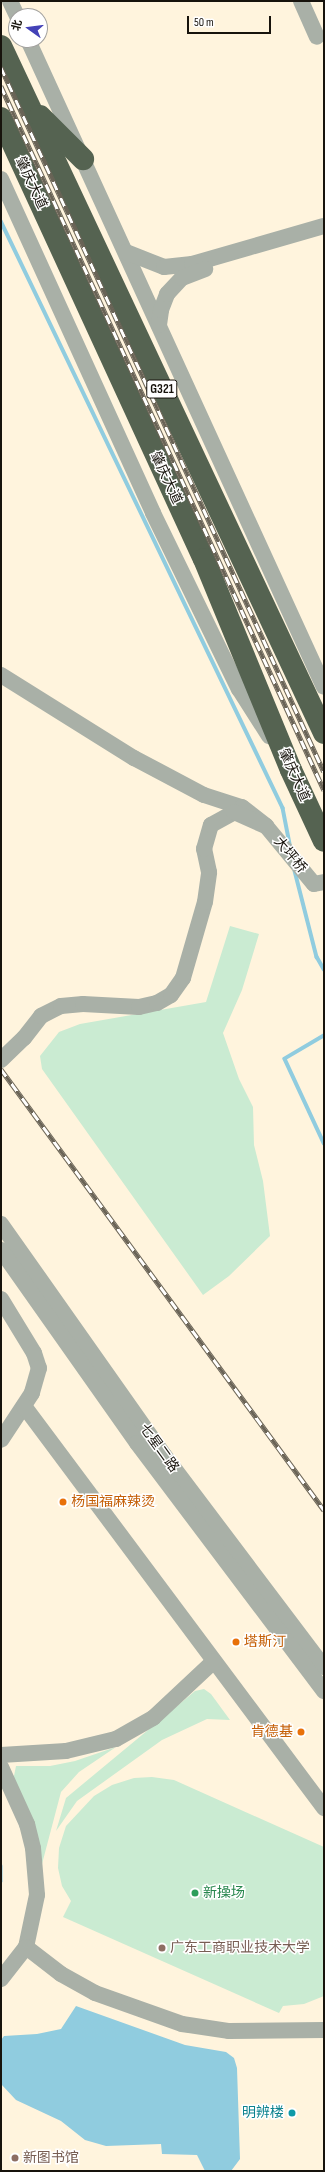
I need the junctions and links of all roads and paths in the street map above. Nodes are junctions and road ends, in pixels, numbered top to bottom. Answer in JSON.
{"nodes":[{"id":1,"x":301,"y":1,"type":"edge"},
{"id":2,"x":317,"y":37,"type":"dead end"},
{"id":3,"x":1,"y":46,"type":"edge"},
{"id":4,"x":32,"y":48,"type":"edge"},
{"id":5,"x":28,"y":104,"type":"junction"},
{"id":6,"x":1,"y":118,"type":"edge"},
{"id":7,"x":83,"y":159,"type":"junction"},
{"id":8,"x":1,"y":179,"type":"edge"},
{"id":9,"x":324,"y":226,"type":"edge"},
{"id":10,"x":324,"y":236,"type":"edge"},
{"id":11,"x":126,"y":252,"type":"junction"},
{"id":12,"x":159,"y":325,"type":"junction"},
{"id":13,"x":1,"y":675,"type":"edge"},
{"id":14,"x":324,"y":687,"type":"edge"},
{"id":15,"x":324,"y":733,"type":"edge"},
{"id":16,"x":291,"y":770,"type":"junction"},
{"id":17,"x":266,"y":826,"type":"junction"},
{"id":18,"x":324,"y":841,"type":"edge"},
{"id":19,"x":319,"y":883,"type":"edge"},
{"id":20,"x":1,"y":1060,"type":"edge"},
{"id":21,"x":1,"y":1224,"type":"edge"},
{"id":22,"x":1,"y":1250,"type":"edge"},
{"id":23,"x":1,"y":1299,"type":"edge"},
{"id":24,"x":24,"y":1406,"type":"junction"},
{"id":25,"x":1,"y":1440,"type":"edge"},
{"id":26,"x":158,"y":1459,"type":"junction"},
{"id":27,"x":214,"y":1661,"type":"junction"},
{"id":28,"x":324,"y":1667,"type":"edge"},
{"id":29,"x":324,"y":1691,"type":"edge"},
{"id":30,"x":1,"y":1755,"type":"edge"},
{"id":31,"x":1,"y":1767,"type":"edge"},
{"id":32,"x":324,"y":1808,"type":"edge"},
{"id":33,"x":26,"y":1947,"type":"junction"},
{"id":34,"x":1,"y":1979,"type":"edge"},
{"id":35,"x":324,"y":2030,"type":"edge"}],
"edges":[{"from":1,"to":2,"type":"street"},
{"from":3,"to":5,"type":"highway","number":"G321"},
{"from":4,"to":7,"type":"street"},
{"from":5,"to":7,"type":"highway"},
{"from":5,"to":15,"type":"highway","number":"G321"},
{"from":6,"to":16,"type":"highway","name":"肇庆大道","number":"G321"},
{"from":7,"to":11,"type":"street"},
{"from":8,"to":16,"type":"street"},
{"from":9,"to":11,"type":"street"},
{"from":10,"to":12,"type":"street"},
{"from":11,"to":12,"type":"street"},
{"from":12,"to":14,"type":"street"},
{"from":13,"to":17,"type":"street"},
{"from":16,"to":18,"type":"highway","name":"肇庆大道","number":"G321"},
{"from":17,"to":19,"type":"street","name":"大坪桥"},
{"from":17,"to":20,"type":"street"},
{"from":21,"to":26,"type":"street","name":"七星二路"},
{"from":22,"to":26,"type":"street","name":"七星二路"},
{"from":23,"to":24,"type":"street"},
{"from":24,"to":25,"type":"street"},
{"from":24,"to":27,"type":"street"},
{"from":26,"to":28,"type":"street","name":"七星二路"},
{"from":26,"to":29,"type":"street","name":"七星二路"},
{"from":27,"to":30,"type":"street"},
{"from":27,"to":32,"type":"street"},
{"from":31,"to":33,"type":"street"},
{"from":33,"to":34,"type":"street"},
{"from":33,"to":35,"type":"street"}]}
